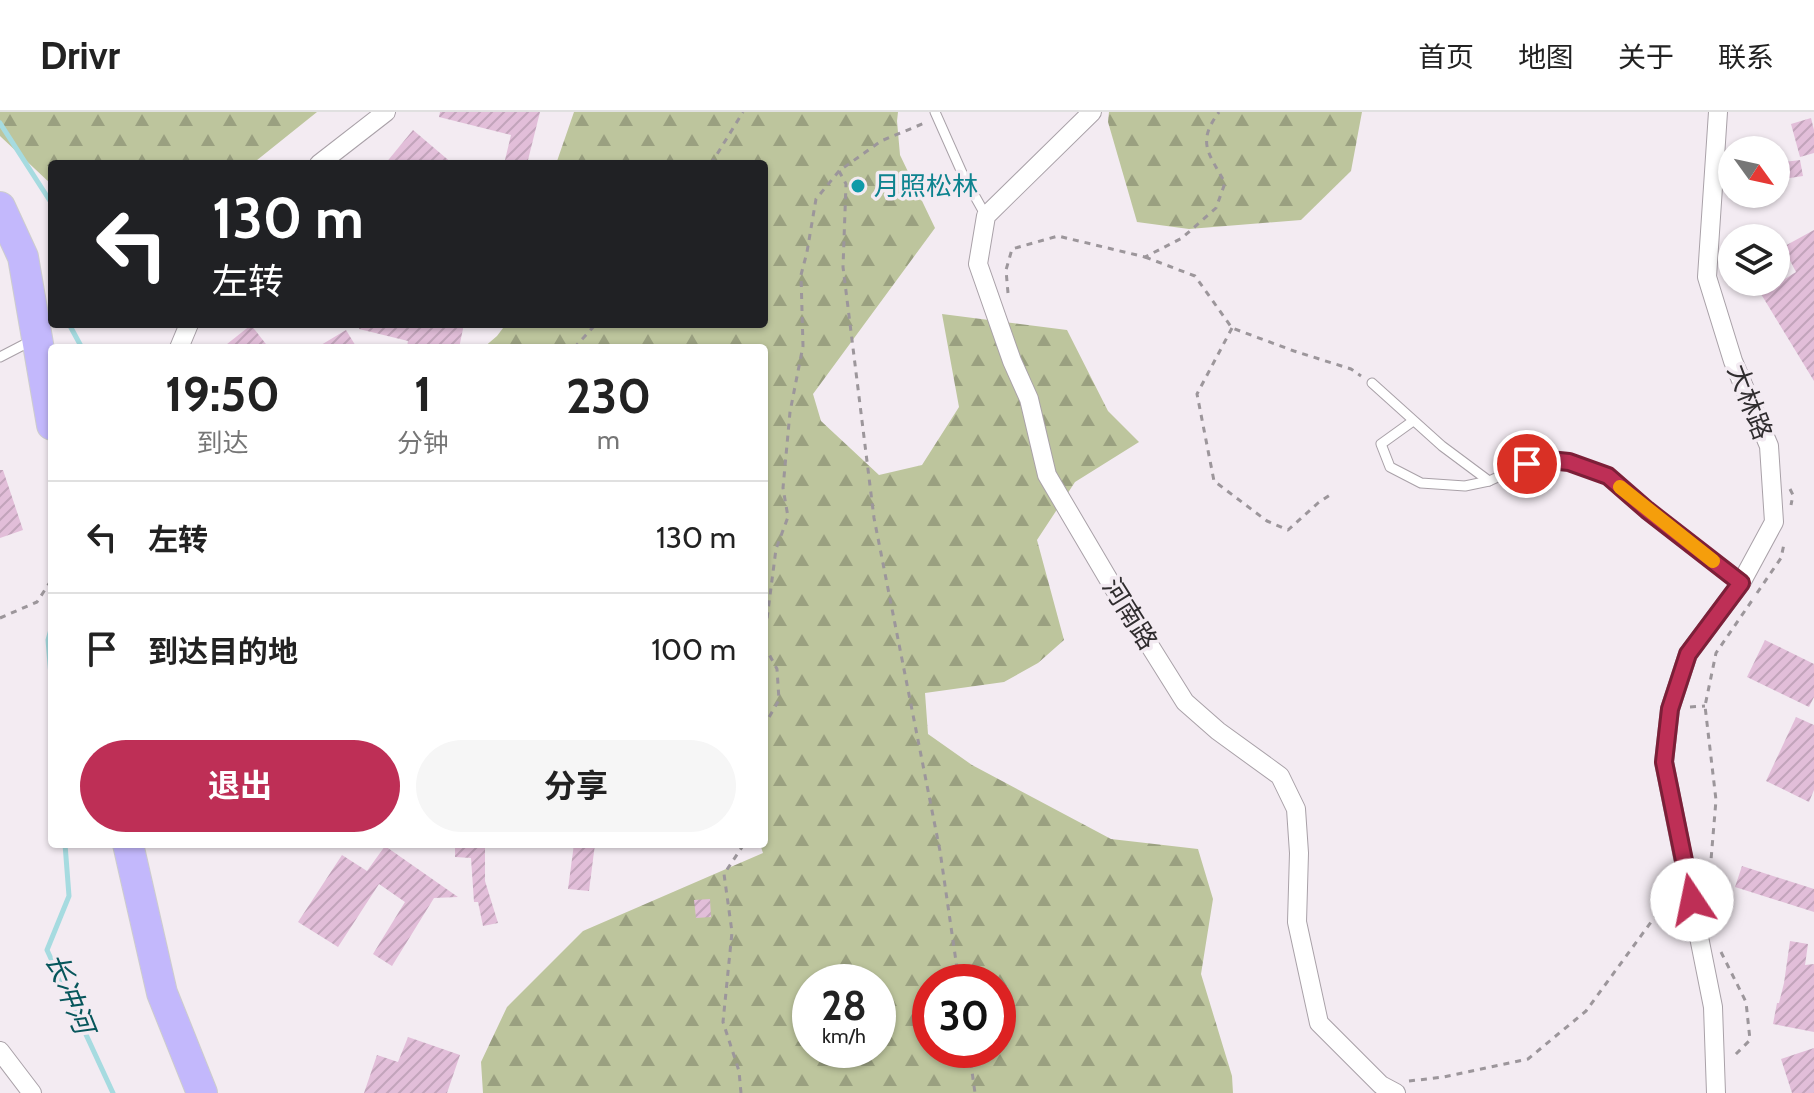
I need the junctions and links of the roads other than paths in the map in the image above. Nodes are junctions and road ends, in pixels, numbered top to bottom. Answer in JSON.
{"nodes":[{"id":1,"x":386,"y":112,"type":"edge"},
{"id":2,"x":1092,"y":112,"type":"edge"},
{"id":3,"x":1718,"y":112,"type":"edge"},
{"id":4,"x":937,"y":115,"type":"edge"},
{"id":5,"x":324,"y":160,"type":"edge"},
{"id":6,"x":0,"y":207,"type":"edge"},
{"id":7,"x":986,"y":216,"type":"junction"},
{"id":8,"x":37,"y":337,"type":"junction"},
{"id":9,"x":0,"y":357,"type":"edge"},
{"id":10,"x":1372,"y":383,"type":"road end"},
{"id":11,"x":48,"y":402,"type":"edge"},
{"id":12,"x":1413,"y":421,"type":"junction"},
{"id":13,"x":1489,"y":481,"type":"junction"},
{"id":14,"x":1741,"y":583,"type":"junction"},
{"id":15,"x":129,"y":848,"type":"edge"},
{"id":16,"x":0,"y":1051,"type":"edge"},
{"id":17,"x":1715,"y":1084,"type":"edge"},
{"id":18,"x":1389,"y":1089,"type":"edge"},
{"id":19,"x":32,"y":1093,"type":"edge"},
{"id":20,"x":202,"y":1093,"type":"edge"}],
"edges":[{"from":1,"to":5,"type":"street"},
{"from":2,"to":7,"type":"street"},
{"from":3,"to":14,"type":"street","name":"大林路"},
{"from":4,"to":7,"type":"lane"},
{"from":6,"to":8,"type":"main road"},
{"from":7,"to":18,"type":"street","name":"河南路"},
{"from":8,"to":9,"type":"lane"},
{"from":8,"to":11,"type":"main road"},
{"from":10,"to":12,"type":"lane"},
{"from":12,"to":13,"type":"lane"},
{"from":12,"to":13,"type":"lane"},
{"from":13,"to":14,"type":"lane"},
{"from":14,"to":17,"type":"street","name":"大林路"},
{"from":15,"to":20,"type":"main road"},
{"from":16,"to":19,"type":"street"}]}
